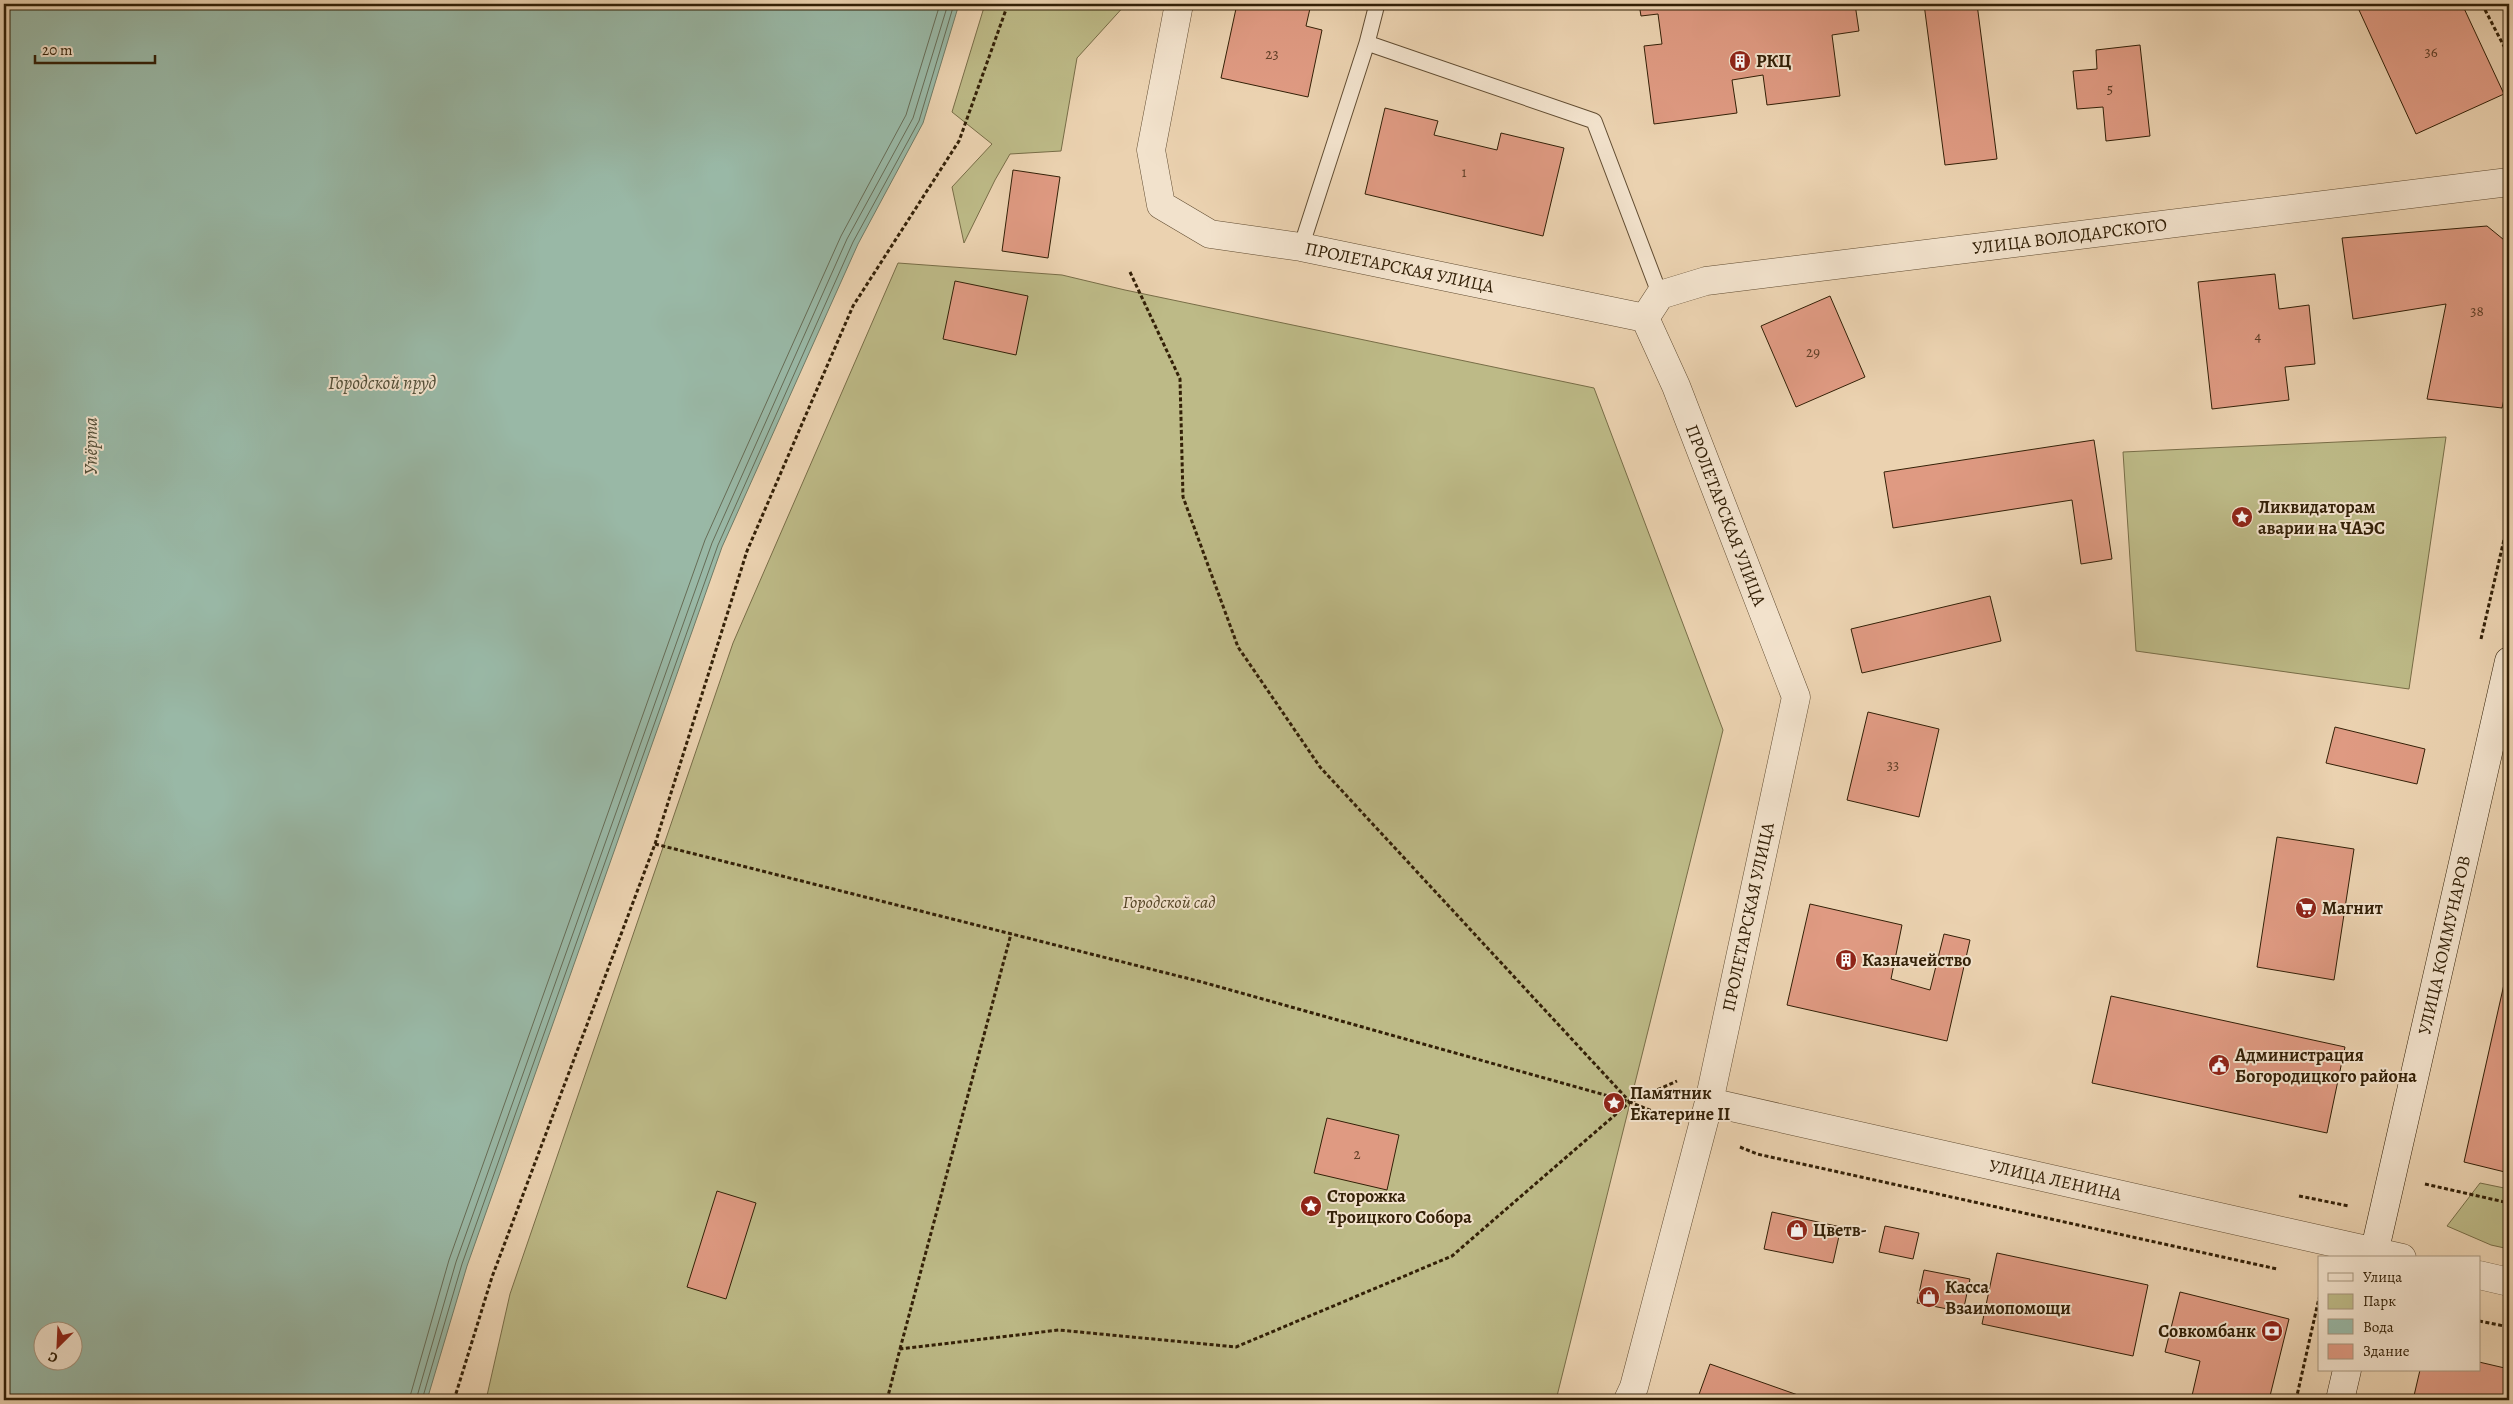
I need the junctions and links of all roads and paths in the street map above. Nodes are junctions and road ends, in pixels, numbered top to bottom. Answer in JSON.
{"nodes":[{"id":1,"x":1008,"y":4,"type":"edge"},
{"id":2,"x":1179,"y":4,"type":"edge"},
{"id":3,"x":1377,"y":4,"type":"edge"},
{"id":4,"x":2482,"y":4,"type":"edge"},
{"id":5,"x":1367,"y":43,"type":"junction"},
{"id":6,"x":2509,"y":56,"type":"edge"},
{"id":7,"x":2509,"y":182,"type":"edge"},
{"id":8,"x":1301,"y":247,"type":"junction"},
{"id":9,"x":1130,"y":272,"type":"dead end"},
{"id":10,"x":1660,"y":295,"type":"junction"},
{"id":11,"x":1645,"y":318,"type":"junction"},
{"id":12,"x":2509,"y":661,"type":"edge"},
{"id":13,"x":655,"y":844,"type":"junction"},
{"id":14,"x":1011,"y":934,"type":"junction"},
{"id":15,"x":1630,"y":1102,"type":"junction"},
{"id":16,"x":1709,"y":1102,"type":"junction"},
{"id":17,"x":2392,"y":1177,"type":"junction"},
{"id":18,"x":2292,"y":1195,"type":"dead end"},
{"id":19,"x":2509,"y":1202,"type":"edge"},
{"id":20,"x":2374,"y":1255,"type":"edge"},
{"id":21,"x":2480,"y":1275,"type":"edge"},
{"id":22,"x":2509,"y":1282,"type":"edge"},
{"id":23,"x":2318,"y":1302,"type":"edge"},
{"id":24,"x":2480,"y":1321,"type":"edge"},
{"id":25,"x":2509,"y":1327,"type":"edge"},
{"id":26,"x":900,"y":1349,"type":"junction"},
{"id":27,"x":2347,"y":1372,"type":"edge"},
{"id":28,"x":454,"y":1400,"type":"edge"},
{"id":29,"x":887,"y":1400,"type":"edge"},
{"id":30,"x":1628,"y":1400,"type":"edge"},
{"id":31,"x":2296,"y":1400,"type":"edge"},
{"id":32,"x":2340,"y":1400,"type":"edge"}],
"edges":[{"from":1,"to":13,"type":"path"},
{"from":2,"to":8,"type":"street","name":"ПРОЛЕТАРСКАЯ УЛИЦА"},
{"from":3,"to":5,"type":"lane"},
{"from":4,"to":6,"type":"path"},
{"from":5,"to":8,"type":"lane"},
{"from":5,"to":10,"type":"lane"},
{"from":7,"to":10,"type":"street","name":"УЛИЦА ВОЛОДАРСКОГО"},
{"from":8,"to":11,"type":"street","name":"ПРОЛЕТАРСКАЯ УЛИЦА"},
{"from":9,"to":15,"type":"path"},
{"from":10,"to":11,"type":"street"},
{"from":11,"to":16,"type":"street","name":"ПРОЛЕТАРСКАЯ УЛИЦА"},
{"from":12,"to":17,"type":"street","name":"УЛИЦА КОММУНАРОВ"},
{"from":13,"to":14,"type":"path"},
{"from":13,"to":28,"type":"path"},
{"from":14,"to":15,"type":"path"},
{"from":14,"to":26,"type":"path"},
{"from":15,"to":26,"type":"path"},
{"from":16,"to":20,"type":"street","name":"УЛИЦА ЛЕНИНА"},
{"from":16,"to":30,"type":"street","name":"ПРОЛЕТАРСКАЯ УЛИЦА"},
{"from":17,"to":18,"type":"path"},
{"from":17,"to":19,"type":"path"},
{"from":17,"to":20,"type":"street","name":"УЛИЦА КОММУНАРОВ"},
{"from":21,"to":22,"type":"street"},
{"from":23,"to":31,"type":"path"},
{"from":24,"to":25,"type":"path"},
{"from":26,"to":29,"type":"path"},
{"from":27,"to":32,"type":"street"}]}
